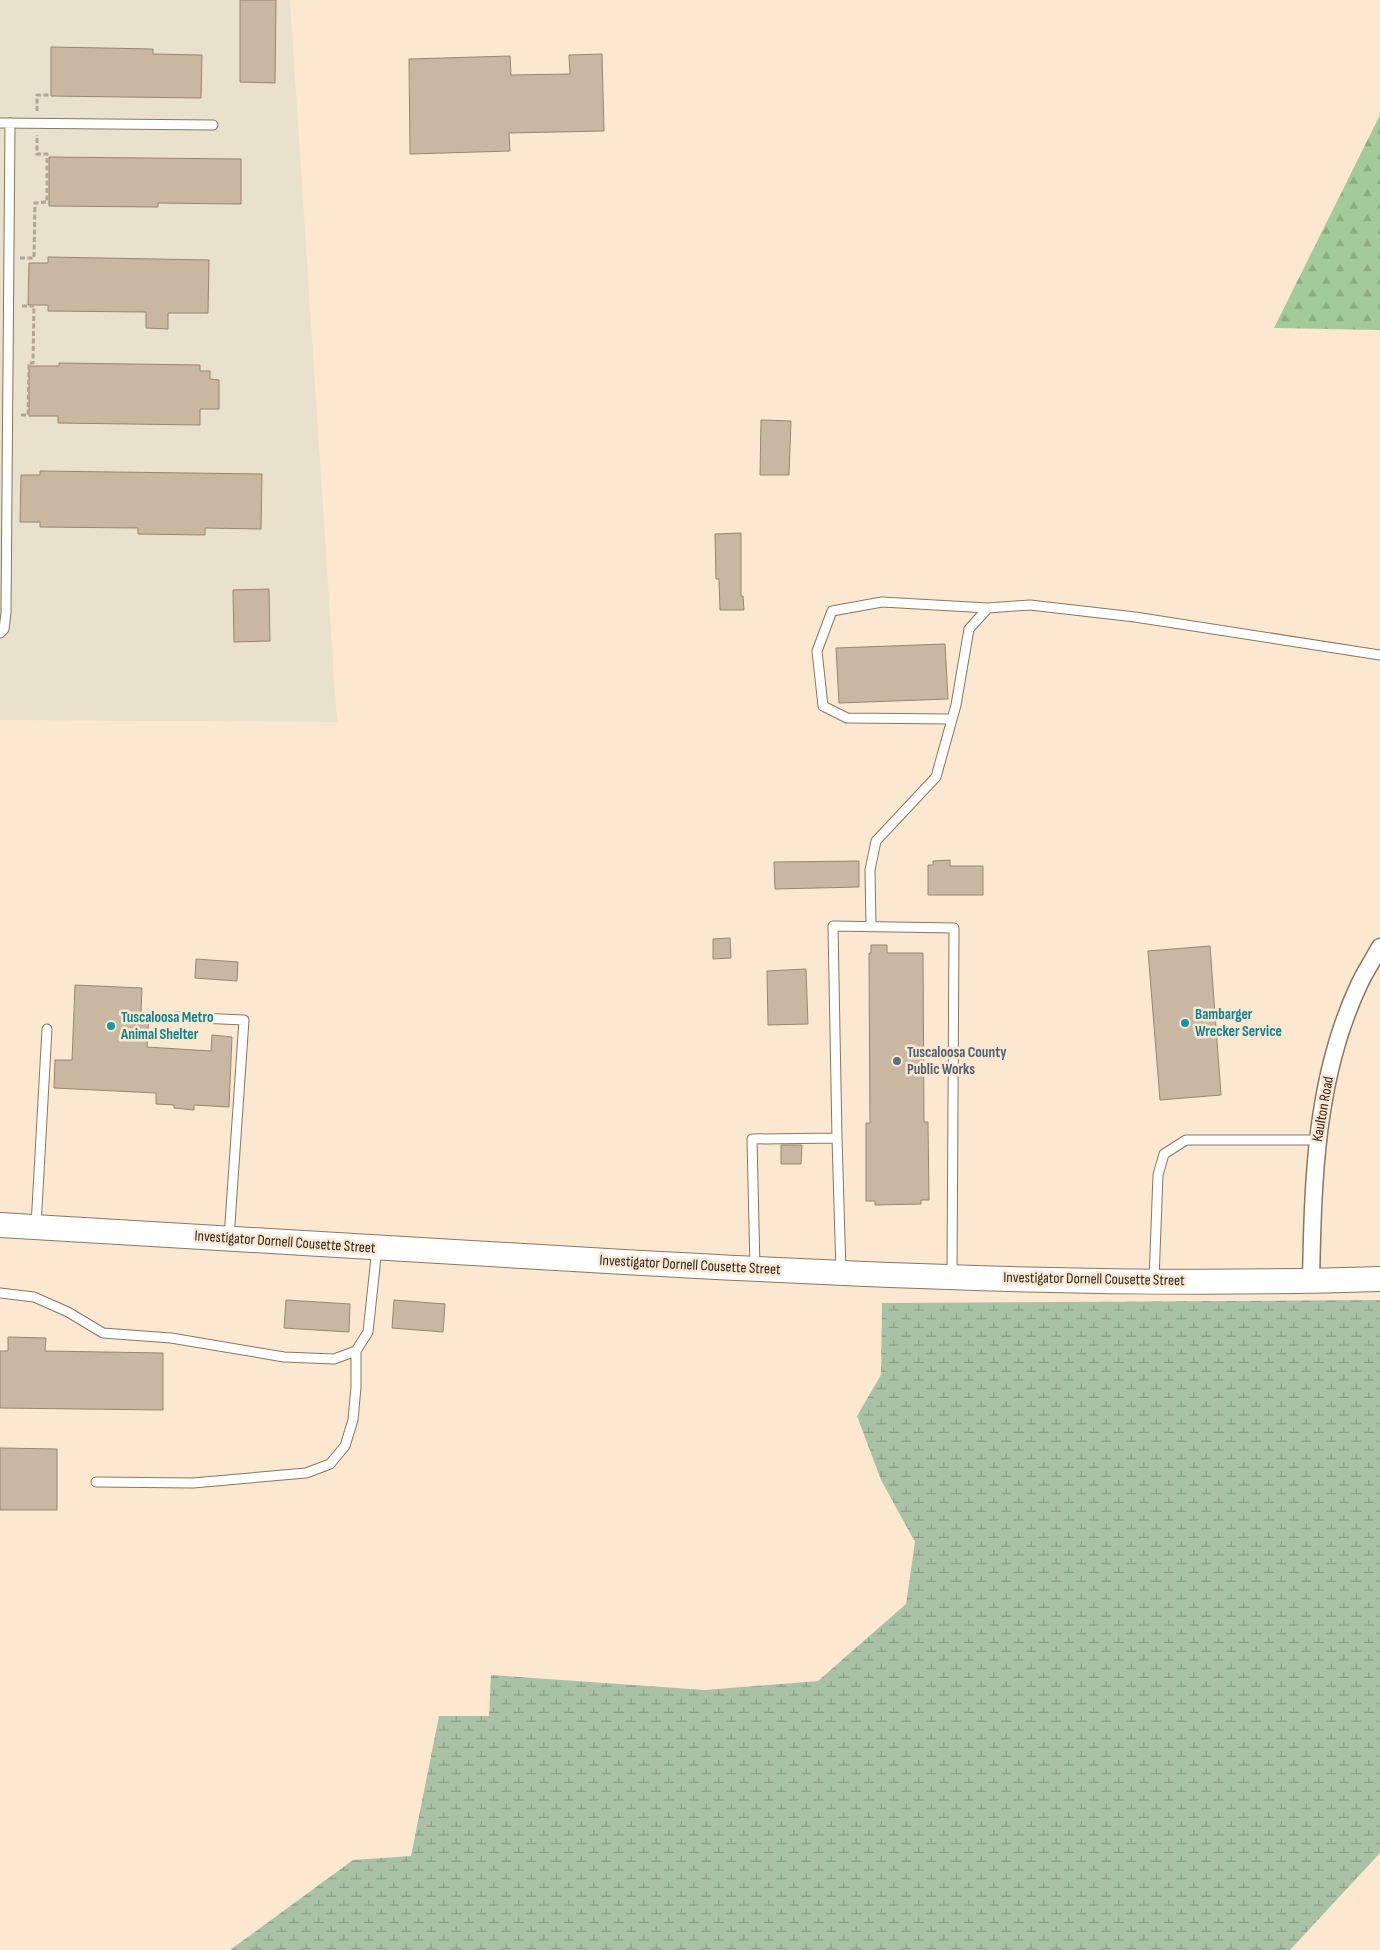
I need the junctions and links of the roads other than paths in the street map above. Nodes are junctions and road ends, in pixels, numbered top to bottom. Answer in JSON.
{"nodes":[{"id":1,"x":0,"y":123,"type":"edge"},
{"id":2,"x":10,"y":123,"type":"junction"},
{"id":3,"x":213,"y":125,"type":"dead end"},
{"id":4,"x":4,"y":272,"type":"edge"},
{"id":5,"x":988,"y":608,"type":"junction"},
{"id":6,"x":0,"y":632,"type":"edge"},
{"id":7,"x":1380,"y":655,"type":"edge"},
{"id":8,"x":952,"y":719,"type":"junction"},
{"id":9,"x":871,"y":927,"type":"junction"},
{"id":10,"x":1380,"y":947,"type":"edge"},
{"id":11,"x":177,"y":1017,"type":"dead end"},
{"id":12,"x":47,"y":1029,"type":"dead end"},
{"id":13,"x":837,"y":1138,"type":"junction"},
{"id":14,"x":1317,"y":1140,"type":"junction"},
{"id":15,"x":0,"y":1225,"type":"edge"},
{"id":16,"x":36,"y":1227,"type":"junction"},
{"id":17,"x":229,"y":1238,"type":"junction"},
{"id":18,"x":377,"y":1248,"type":"junction"},
{"id":19,"x":755,"y":1269,"type":"junction"},
{"id":20,"x":841,"y":1273,"type":"junction"},
{"id":21,"x":952,"y":1276,"type":"junction"},
{"id":22,"x":1380,"y":1279,"type":"edge"},
{"id":23,"x":1154,"y":1280,"type":"junction"},
{"id":24,"x":1311,"y":1281,"type":"junction"},
{"id":25,"x":0,"y":1293,"type":"edge"},
{"id":26,"x":356,"y":1351,"type":"junction"},
{"id":27,"x":96,"y":1482,"type":"dead end"}],
"edges":[{"from":1,"to":2,"type":"lane"},
{"from":2,"to":3,"type":"lane"},
{"from":2,"to":4,"type":"lane"},
{"from":4,"to":6,"type":"lane"},
{"from":5,"to":7,"type":"lane"},
{"from":5,"to":8,"type":"lane"},
{"from":5,"to":8,"type":"lane"},
{"from":8,"to":9,"type":"lane"},
{"from":9,"to":13,"type":"lane"},
{"from":9,"to":21,"type":"lane"},
{"from":10,"to":14,"type":"street","name":"Kaulton Road"},
{"from":11,"to":17,"type":"lane"},
{"from":12,"to":16,"type":"lane"},
{"from":13,"to":19,"type":"lane"},
{"from":13,"to":20,"type":"lane"},
{"from":14,"to":23,"type":"lane"},
{"from":14,"to":24,"type":"street","name":"Kaulton Road"},
{"from":15,"to":16,"type":"main road","name":"Investigator Dornell Cousette Street"},
{"from":16,"to":17,"type":"main road","name":"Investigator Dornell Cousette Street"},
{"from":17,"to":18,"type":"main road","name":"Investigator Dornell Cousette Street"},
{"from":18,"to":19,"type":"main road","name":"Investigator Dornell Cousette Street"},
{"from":18,"to":26,"type":"lane"},
{"from":19,"to":20,"type":"main road","name":"Investigator Dornell Cousette Street"},
{"from":20,"to":21,"type":"main road","name":"Investigator Dornell Cousette Street"},
{"from":21,"to":23,"type":"main road","name":"Investigator Dornell Cousette Street"},
{"from":22,"to":24,"type":"main road","name":"Investigator Dornell Cousette Street"},
{"from":23,"to":24,"type":"main road","name":"Investigator Dornell Cousette Street"},
{"from":25,"to":26,"type":"lane"},
{"from":26,"to":27,"type":"lane"}]}
